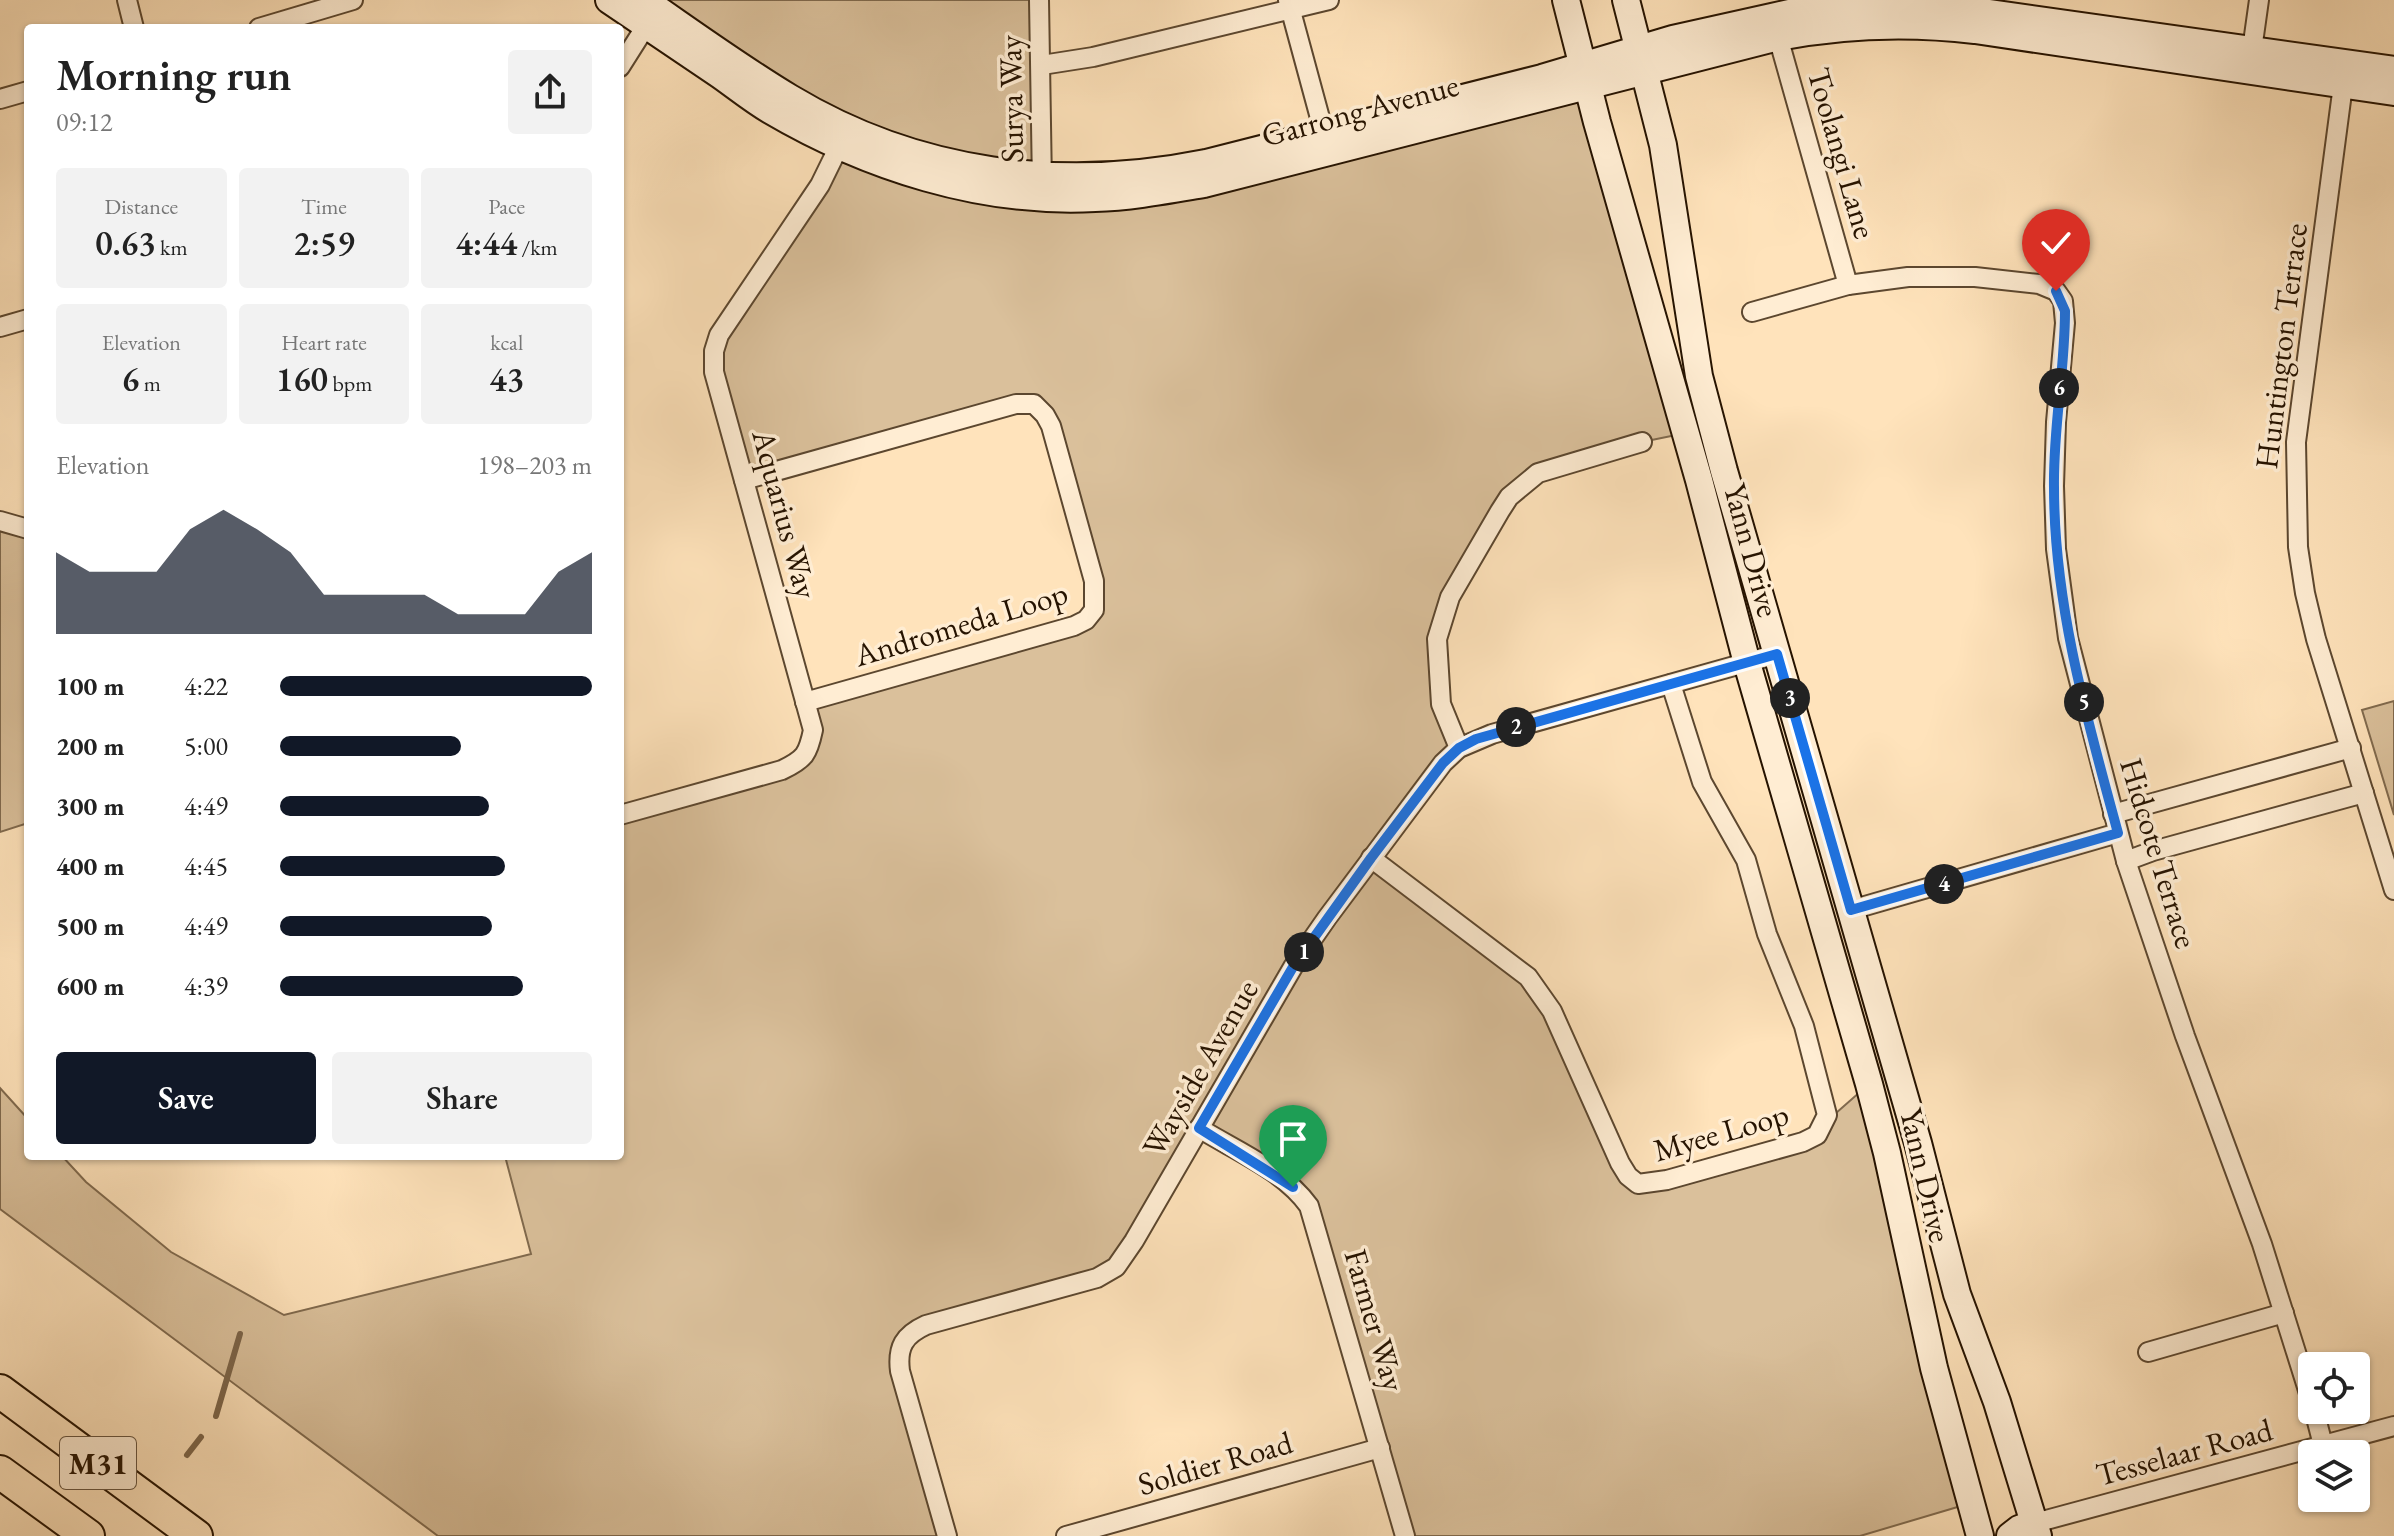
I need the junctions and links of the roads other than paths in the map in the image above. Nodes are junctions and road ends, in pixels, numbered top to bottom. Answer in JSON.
{"nodes":[{"id":1,"x":127,"y":0,"type":"edge"},
{"id":2,"x":353,"y":0,"type":"edge"},
{"id":3,"x":609,"y":0,"type":"edge"},
{"id":4,"x":1039,"y":0,"type":"edge"},
{"id":5,"x":1329,"y":0,"type":"edge"},
{"id":6,"x":1566,"y":0,"type":"edge"},
{"id":7,"x":1626,"y":0,"type":"edge"},
{"id":8,"x":2259,"y":0,"type":"edge"},
{"id":9,"x":1290,"y":5,"type":"edge"},
{"id":10,"x":649,"y":11,"type":"edge"},
{"id":11,"x":1773,"y":18,"type":"edge"},
{"id":12,"x":133,"y":24,"type":"edge"},
{"id":13,"x":272,"y":24,"type":"edge"},
{"id":14,"x":624,"y":59,"type":"edge"},
{"id":15,"x":2250,"y":60,"type":"junction"},
{"id":16,"x":1641,"y":62,"type":"junction"},
{"id":17,"x":1042,"y":65,"type":"junction"},
{"id":18,"x":2394,"y":70,"type":"edge"},
{"id":19,"x":2345,"y":74,"type":"junction"},
{"id":20,"x":1587,"y":76,"type":"junction"},
{"id":21,"x":24,"y":92,"type":"edge"},
{"id":22,"x":2394,"y":92,"type":"edge"},
{"id":23,"x":0,"y":99,"type":"edge"},
{"id":24,"x":844,"y":137,"type":"junction"},
{"id":25,"x":1327,"y":143,"type":"junction"},
{"id":26,"x":1042,"y":187,"type":"junction"},
{"id":27,"x":1848,"y":285,"type":"junction"},
{"id":28,"x":1752,"y":312,"type":"dead end"},
{"id":29,"x":24,"y":320,"type":"edge"},
{"id":30,"x":0,"y":327,"type":"edge"},
{"id":31,"x":1642,"y":442,"type":"dead end"},
{"id":32,"x":744,"y":480,"type":"junction"},
{"id":33,"x":0,"y":521,"type":"edge"},
{"id":34,"x":24,"y":528,"type":"edge"},
{"id":35,"x":1777,"y":654,"type":"junction"},
{"id":36,"x":1747,"y":663,"type":"junction"},
{"id":37,"x":1671,"y":684,"type":"junction"},
{"id":38,"x":805,"y":702,"type":"junction"},
{"id":39,"x":1459,"y":748,"type":"junction"},
{"id":40,"x":2351,"y":748,"type":"junction"},
{"id":41,"x":2364,"y":793,"type":"junction"},
{"id":42,"x":624,"y":814,"type":"edge"},
{"id":43,"x":2113,"y":814,"type":"junction"},
{"id":44,"x":2118,"y":833,"type":"junction"},
{"id":45,"x":1371,"y":858,"type":"junction"},
{"id":46,"x":2126,"y":861,"type":"junction"},
{"id":47,"x":2392,"y":877,"type":"edge"},
{"id":48,"x":1851,"y":910,"type":"junction"},
{"id":49,"x":1199,"y":1128,"type":"junction"},
{"id":50,"x":2284,"y":1313,"type":"junction"},
{"id":51,"x":2148,"y":1352,"type":"dead end"},
{"id":52,"x":2298,"y":1358,"type":"edge"},
{"id":53,"x":0,"y":1391,"type":"edge"},
{"id":54,"x":2394,"y":1426,"type":"edge"},
{"id":55,"x":2342,"y":1440,"type":"edge"},
{"id":56,"x":1380,"y":1448,"type":"junction"},
{"id":57,"x":2298,"y":1452,"type":"edge"},
{"id":58,"x":0,"y":1472,"type":"edge"},
{"id":59,"x":2037,"y":1530,"type":"edge"},
{"id":60,"x":88,"y":1536,"type":"edge"},
{"id":61,"x":196,"y":1536,"type":"edge"},
{"id":62,"x":947,"y":1536,"type":"edge"},
{"id":63,"x":1066,"y":1536,"type":"edge"},
{"id":64,"x":1405,"y":1536,"type":"edge"},
{"id":65,"x":1980,"y":1536,"type":"edge"},
{"id":66,"x":2010,"y":1536,"type":"edge"}],
"edges":[{"from":1,"to":12,"type":"street"},
{"from":2,"to":13,"type":"street"},
{"from":3,"to":10,"type":"street","name":"Garrong Avenue"},
{"from":4,"to":17,"type":"street","name":"Surya Way"},
{"from":5,"to":9,"type":"street"},
{"from":6,"to":20,"type":"street","name":"Yann Drive"},
{"from":7,"to":16,"type":"street","name":"Yann Drive"},
{"from":8,"to":15,"type":"street"},
{"from":9,"to":17,"type":"street"},
{"from":9,"to":25,"type":"street"},
{"from":10,"to":14,"type":"street"},
{"from":10,"to":24,"type":"street","name":"Garrong Avenue"},
{"from":11,"to":15,"type":"street","name":"Garrong Avenue"},
{"from":11,"to":15,"type":"street","name":"Garrong Avenue"},
{"from":11,"to":16,"type":"street","name":"Garrong Avenue"},
{"from":11,"to":27,"type":"street","name":"Toolangi Lane"},
{"from":15,"to":19,"type":"street"},
{"from":16,"to":20,"type":"street","name":"Garrong Avenue"},
{"from":16,"to":35,"type":"street","name":"Yann Drive"},
{"from":17,"to":26,"type":"street","name":"Surya Way"},
{"from":18,"to":19,"type":"street"},
{"from":19,"to":22,"type":"street"},
{"from":19,"to":40,"type":"street","name":"Huntington Terrace"},
{"from":20,"to":25,"type":"street","name":"Garrong Avenue"},
{"from":20,"to":36,"type":"street","name":"Yann Drive"},
{"from":21,"to":23,"type":"street"},
{"from":24,"to":26,"type":"street","name":"Garrong Avenue"},
{"from":24,"to":32,"type":"street","name":"Aquarius Way"},
{"from":25,"to":26,"type":"street","name":"Garrong Avenue"},
{"from":27,"to":28,"type":"street"},
{"from":27,"to":43,"type":"street","name":"Hidcote Terrace"},
{"from":29,"to":30,"type":"street"},
{"from":31,"to":39,"type":"street"},
{"from":32,"to":38,"type":"street","name":"Aquarius Way"},
{"from":32,"to":38,"type":"street","name":"Andromeda Loop"},
{"from":33,"to":34,"type":"street"},
{"from":35,"to":36,"type":"street","name":"Wayside Avenue"},
{"from":35,"to":48,"type":"street","name":"Yann Drive"},
{"from":36,"to":37,"type":"street","name":"Wayside Avenue"},
{"from":36,"to":65,"type":"street","name":"Yann Drive"},
{"from":37,"to":39,"type":"street","name":"Wayside Avenue"},
{"from":37,"to":45,"type":"street","name":"Myee Loop"},
{"from":38,"to":42,"type":"street","name":"Aquarius Way"},
{"from":39,"to":45,"type":"street","name":"Wayside Avenue"},
{"from":40,"to":41,"type":"street","name":"Huntington Terrace"},
{"from":40,"to":43,"type":"street"},
{"from":41,"to":46,"type":"street"},
{"from":41,"to":47,"type":"street","name":"Huntington Terrace"},
{"from":43,"to":44,"type":"street","name":"Hidcote Terrace"},
{"from":44,"to":46,"type":"street","name":"Hidcote Terrace"},
{"from":44,"to":48,"type":"street"},
{"from":45,"to":49,"type":"street","name":"Wayside Avenue"},
{"from":46,"to":50,"type":"street","name":"Hidcote Terrace"},
{"from":48,"to":59,"type":"street","name":"Yann Drive"},
{"from":49,"to":56,"type":"street","name":"Farmer Way"},
{"from":49,"to":62,"type":"street","name":"Wayside Avenue"},
{"from":50,"to":51,"type":"street"},
{"from":50,"to":52,"type":"street","name":"Hidcote Terrace"},
{"from":53,"to":61,"type":"highway","number":"M31"},
{"from":54,"to":55,"type":"street","name":"Tesselaar Road"},
{"from":56,"to":63,"type":"street","name":"Soldier Road"},
{"from":56,"to":64,"type":"street","name":"Farmer Way"},
{"from":57,"to":59,"type":"street","name":"Tesselaar Road"},
{"from":58,"to":60,"type":"highway","number":"M31"},
{"from":59,"to":66,"type":"street"}]}
